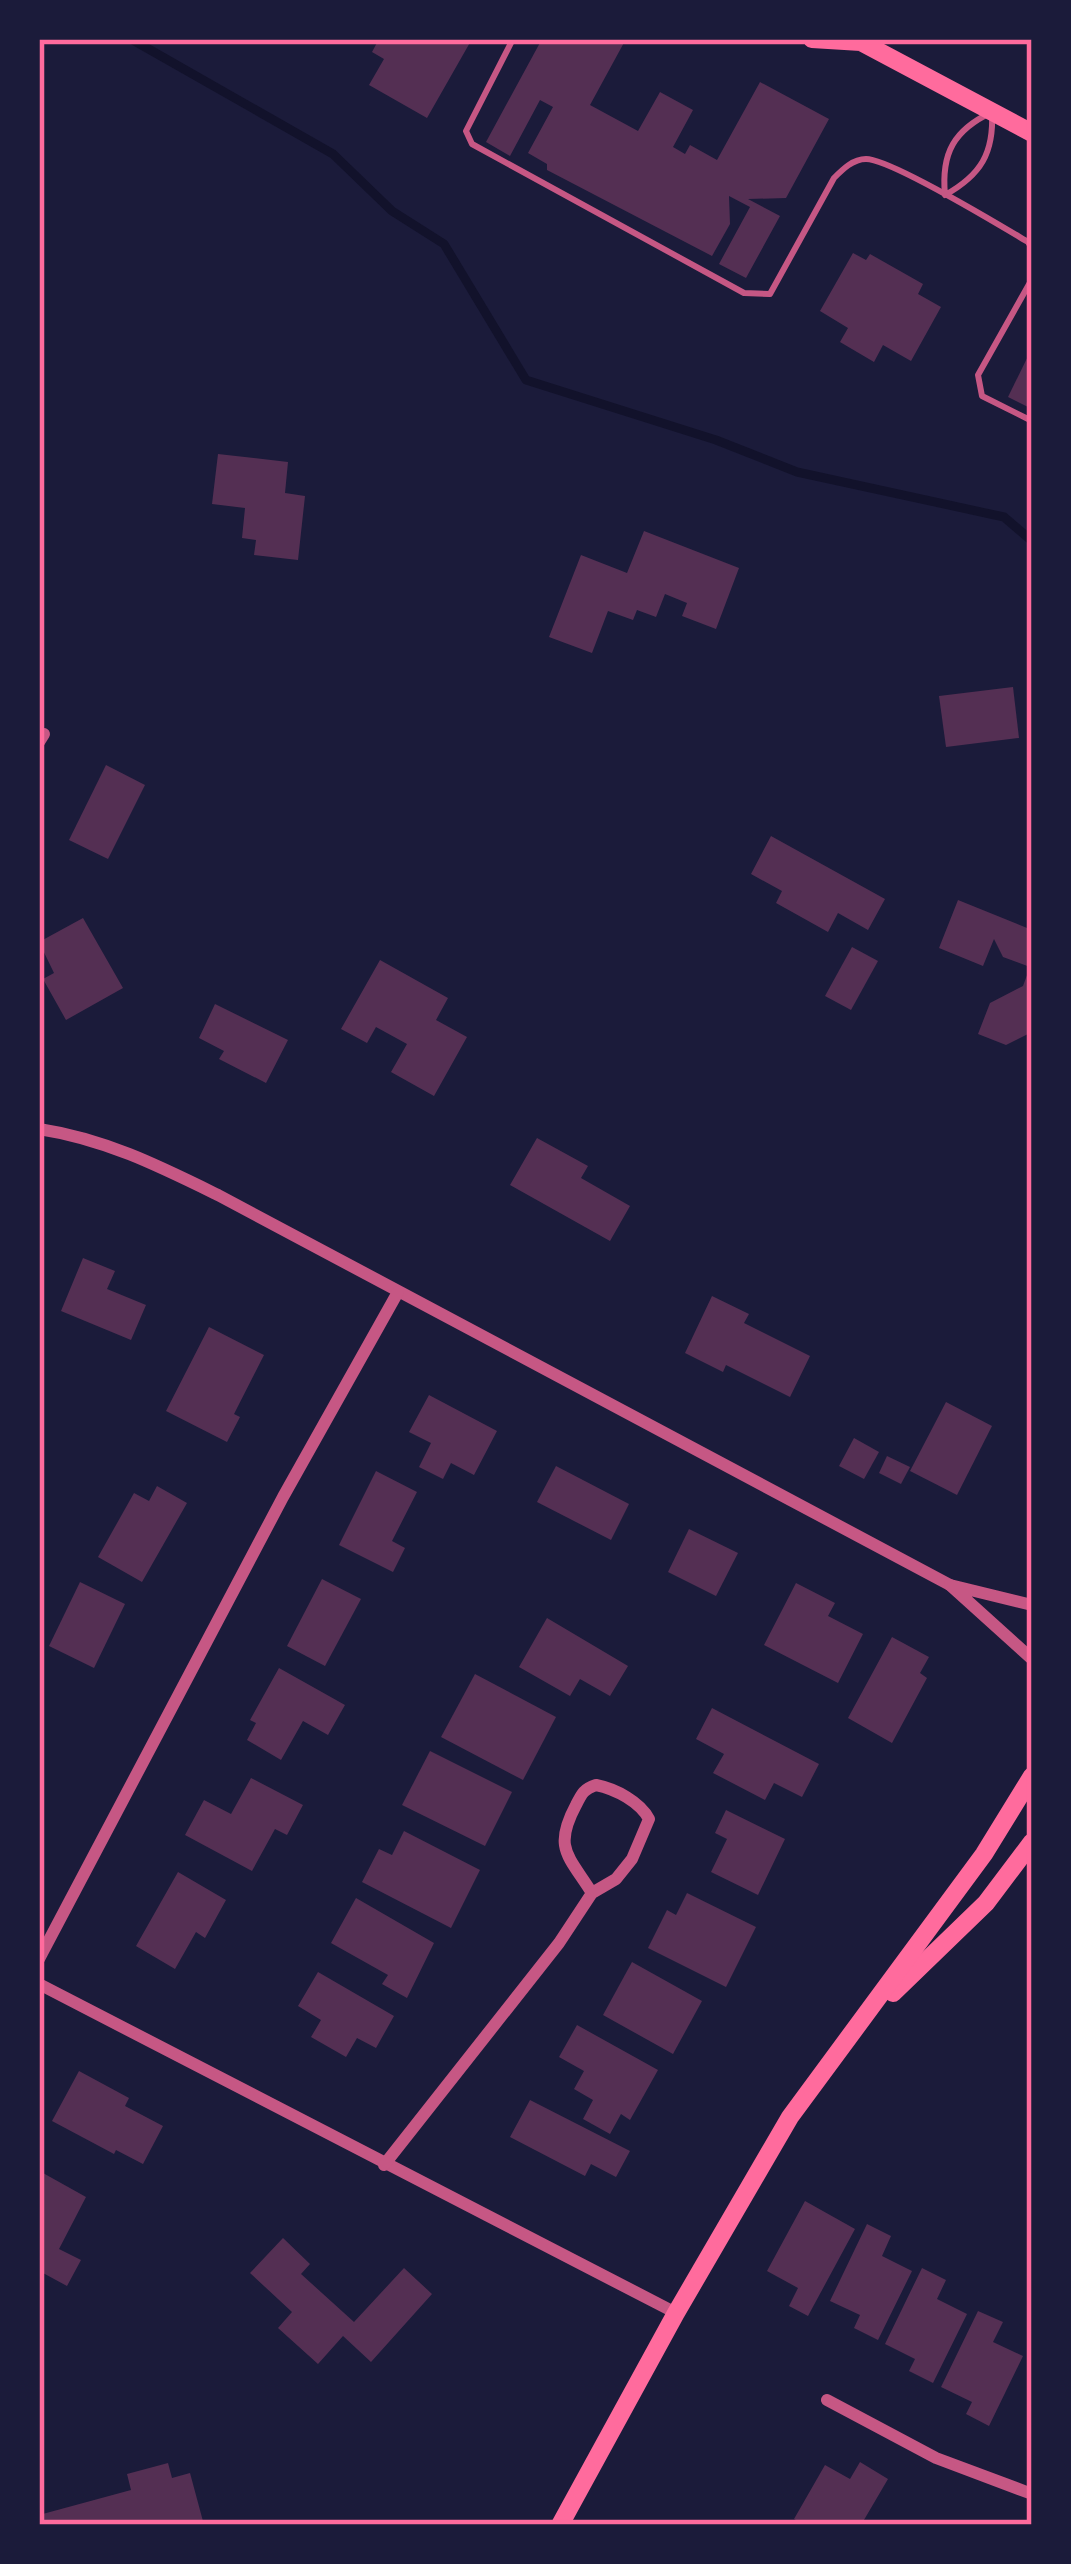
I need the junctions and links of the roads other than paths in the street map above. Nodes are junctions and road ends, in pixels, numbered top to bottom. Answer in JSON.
{"nodes":[{"id":1,"x":513,"y":39,"type":"edge"},
{"id":2,"x":812,"y":39,"type":"edge"},
{"id":3,"x":860,"y":41,"type":"edge"},
{"id":4,"x":992,"y":112,"type":"junction"},
{"id":5,"x":1032,"y":133,"type":"edge"},
{"id":6,"x":945,"y":195,"type":"junction"},
{"id":7,"x":1032,"y":248,"type":"edge"},
{"id":8,"x":1032,"y":279,"type":"edge"},
{"id":9,"x":1032,"y":421,"type":"edge"},
{"id":10,"x":39,"y":1129,"type":"edge"},
{"id":11,"x":398,"y":1292,"type":"junction"},
{"id":12,"x":950,"y":1585,"type":"junction"},
{"id":13,"x":1032,"y":1605,"type":"edge"},
{"id":14,"x":1032,"y":1659,"type":"edge"},
{"id":15,"x":1032,"y":1776,"type":"edge"},
{"id":16,"x":1032,"y":1842,"type":"edge"},
{"id":17,"x":592,"y":1892,"type":"junction"},
{"id":18,"x":39,"y":1959,"type":"edge"},
{"id":19,"x":39,"y":1984,"type":"edge"},
{"id":20,"x":859,"y":2025,"type":"junction"},
{"id":21,"x":385,"y":2165,"type":"junction"},
{"id":22,"x":676,"y":2313,"type":"junction"},
{"id":23,"x":827,"y":2400,"type":"dead end"},
{"id":24,"x":1032,"y":2494,"type":"edge"},
{"id":25,"x":560,"y":2525,"type":"edge"}],
"edges":[{"from":1,"to":6,"type":"lane"},
{"from":2,"to":3,"type":"main road"},
{"from":3,"to":4,"type":"main road"},
{"from":4,"to":5,"type":"main road"},
{"from":4,"to":6,"type":"lane"},
{"from":4,"to":6,"type":"lane"},
{"from":6,"to":7,"type":"lane"},
{"from":8,"to":9,"type":"lane"},
{"from":10,"to":11,"type":"street"},
{"from":11,"to":12,"type":"street"},
{"from":11,"to":18,"type":"street"},
{"from":12,"to":13,"type":"street"},
{"from":12,"to":14,"type":"street"},
{"from":15,"to":20,"type":"main road"},
{"from":16,"to":20,"type":"main road"},
{"from":17,"to":17,"type":"street"},
{"from":17,"to":21,"type":"street"},
{"from":19,"to":21,"type":"street"},
{"from":20,"to":22,"type":"main road"},
{"from":21,"to":22,"type":"street"},
{"from":22,"to":25,"type":"main road"},
{"from":23,"to":24,"type":"street"}]}
